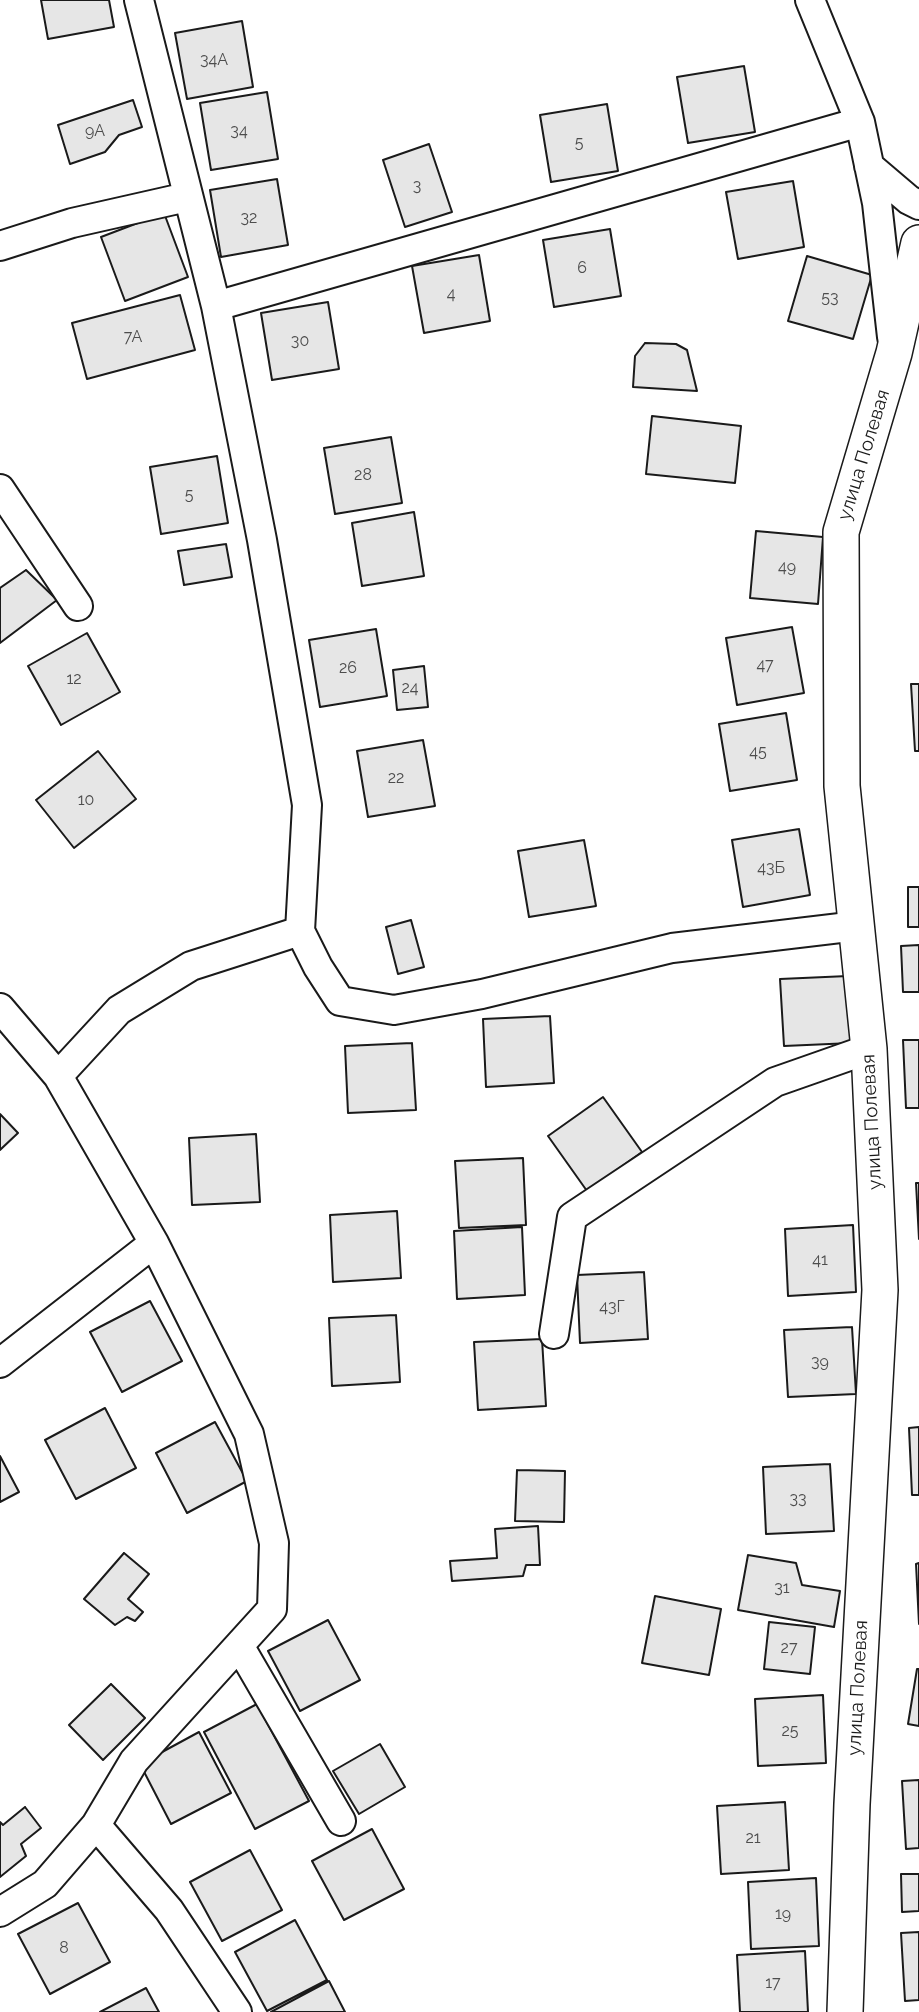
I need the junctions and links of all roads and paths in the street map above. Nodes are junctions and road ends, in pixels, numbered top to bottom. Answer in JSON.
{"nodes":[{"id":1,"x":139,"y":0,"type":"edge"},
{"id":2,"x":810,"y":0,"type":"edge"},
{"id":3,"x":860,"y":122,"type":"junction"},
{"id":4,"x":869,"y":166,"type":"junction"},
{"id":5,"x":187,"y":197,"type":"junction"},
{"id":6,"x":919,"y":205,"type":"edge"},
{"id":7,"x":919,"y":243,"type":"edge"},
{"id":8,"x":0,"y":246,"type":"edge"},
{"id":9,"x":216,"y":306,"type":"junction"},
{"id":10,"x":894,"y":353,"type":"junction"},
{"id":11,"x":0,"y":489,"type":"edge"},
{"id":12,"x":78,"y":606,"type":"dead end"},
{"id":13,"x":856,"y":926,"type":"junction"},
{"id":14,"x":300,"y":930,"type":"junction"},
{"id":15,"x":0,"y":1008,"type":"edge"},
{"id":16,"x":869,"y":1049,"type":"junction"},
{"id":17,"x":58,"y":1076,"type":"junction"},
{"id":18,"x":153,"y":1243,"type":"junction"},
{"id":19,"x":554,"y":1334,"type":"dead end"},
{"id":20,"x":0,"y":1363,"type":"edge"},
{"id":21,"x":240,"y":1647,"type":"junction"},
{"id":22,"x":341,"y":1821,"type":"dead end"},
{"id":23,"x":96,"y":1825,"type":"junction"},
{"id":24,"x":0,"y":1912,"type":"edge"},
{"id":25,"x":237,"y":2012,"type":"edge"},
{"id":26,"x":845,"y":2012,"type":"edge"}],
"edges":[{"from":1,"to":5,"type":"street"},
{"from":2,"to":3,"type":"street"},
{"from":3,"to":4,"type":"street"},
{"from":3,"to":9,"type":"street"},
{"from":4,"to":6,"type":"street"},
{"from":4,"to":10,"type":"street"},
{"from":5,"to":8,"type":"street"},
{"from":5,"to":9,"type":"street"},
{"from":7,"to":10,"type":"street","name":"улица Полевая"},
{"from":9,"to":14,"type":"street"},
{"from":10,"to":13,"type":"street","name":"улица Полевая"},
{"from":11,"to":12,"type":"street"},
{"from":13,"to":14,"type":"street"},
{"from":13,"to":16,"type":"street","name":"улица Полевая"},
{"from":14,"to":17,"type":"street"},
{"from":15,"to":17,"type":"street"},
{"from":16,"to":19,"type":"street"},
{"from":16,"to":26,"type":"street","name":"улица Полевая"},
{"from":17,"to":18,"type":"street"},
{"from":18,"to":20,"type":"street"},
{"from":18,"to":21,"type":"street"},
{"from":21,"to":22,"type":"street"},
{"from":21,"to":23,"type":"street"},
{"from":23,"to":24,"type":"street"},
{"from":23,"to":25,"type":"street"}]}
